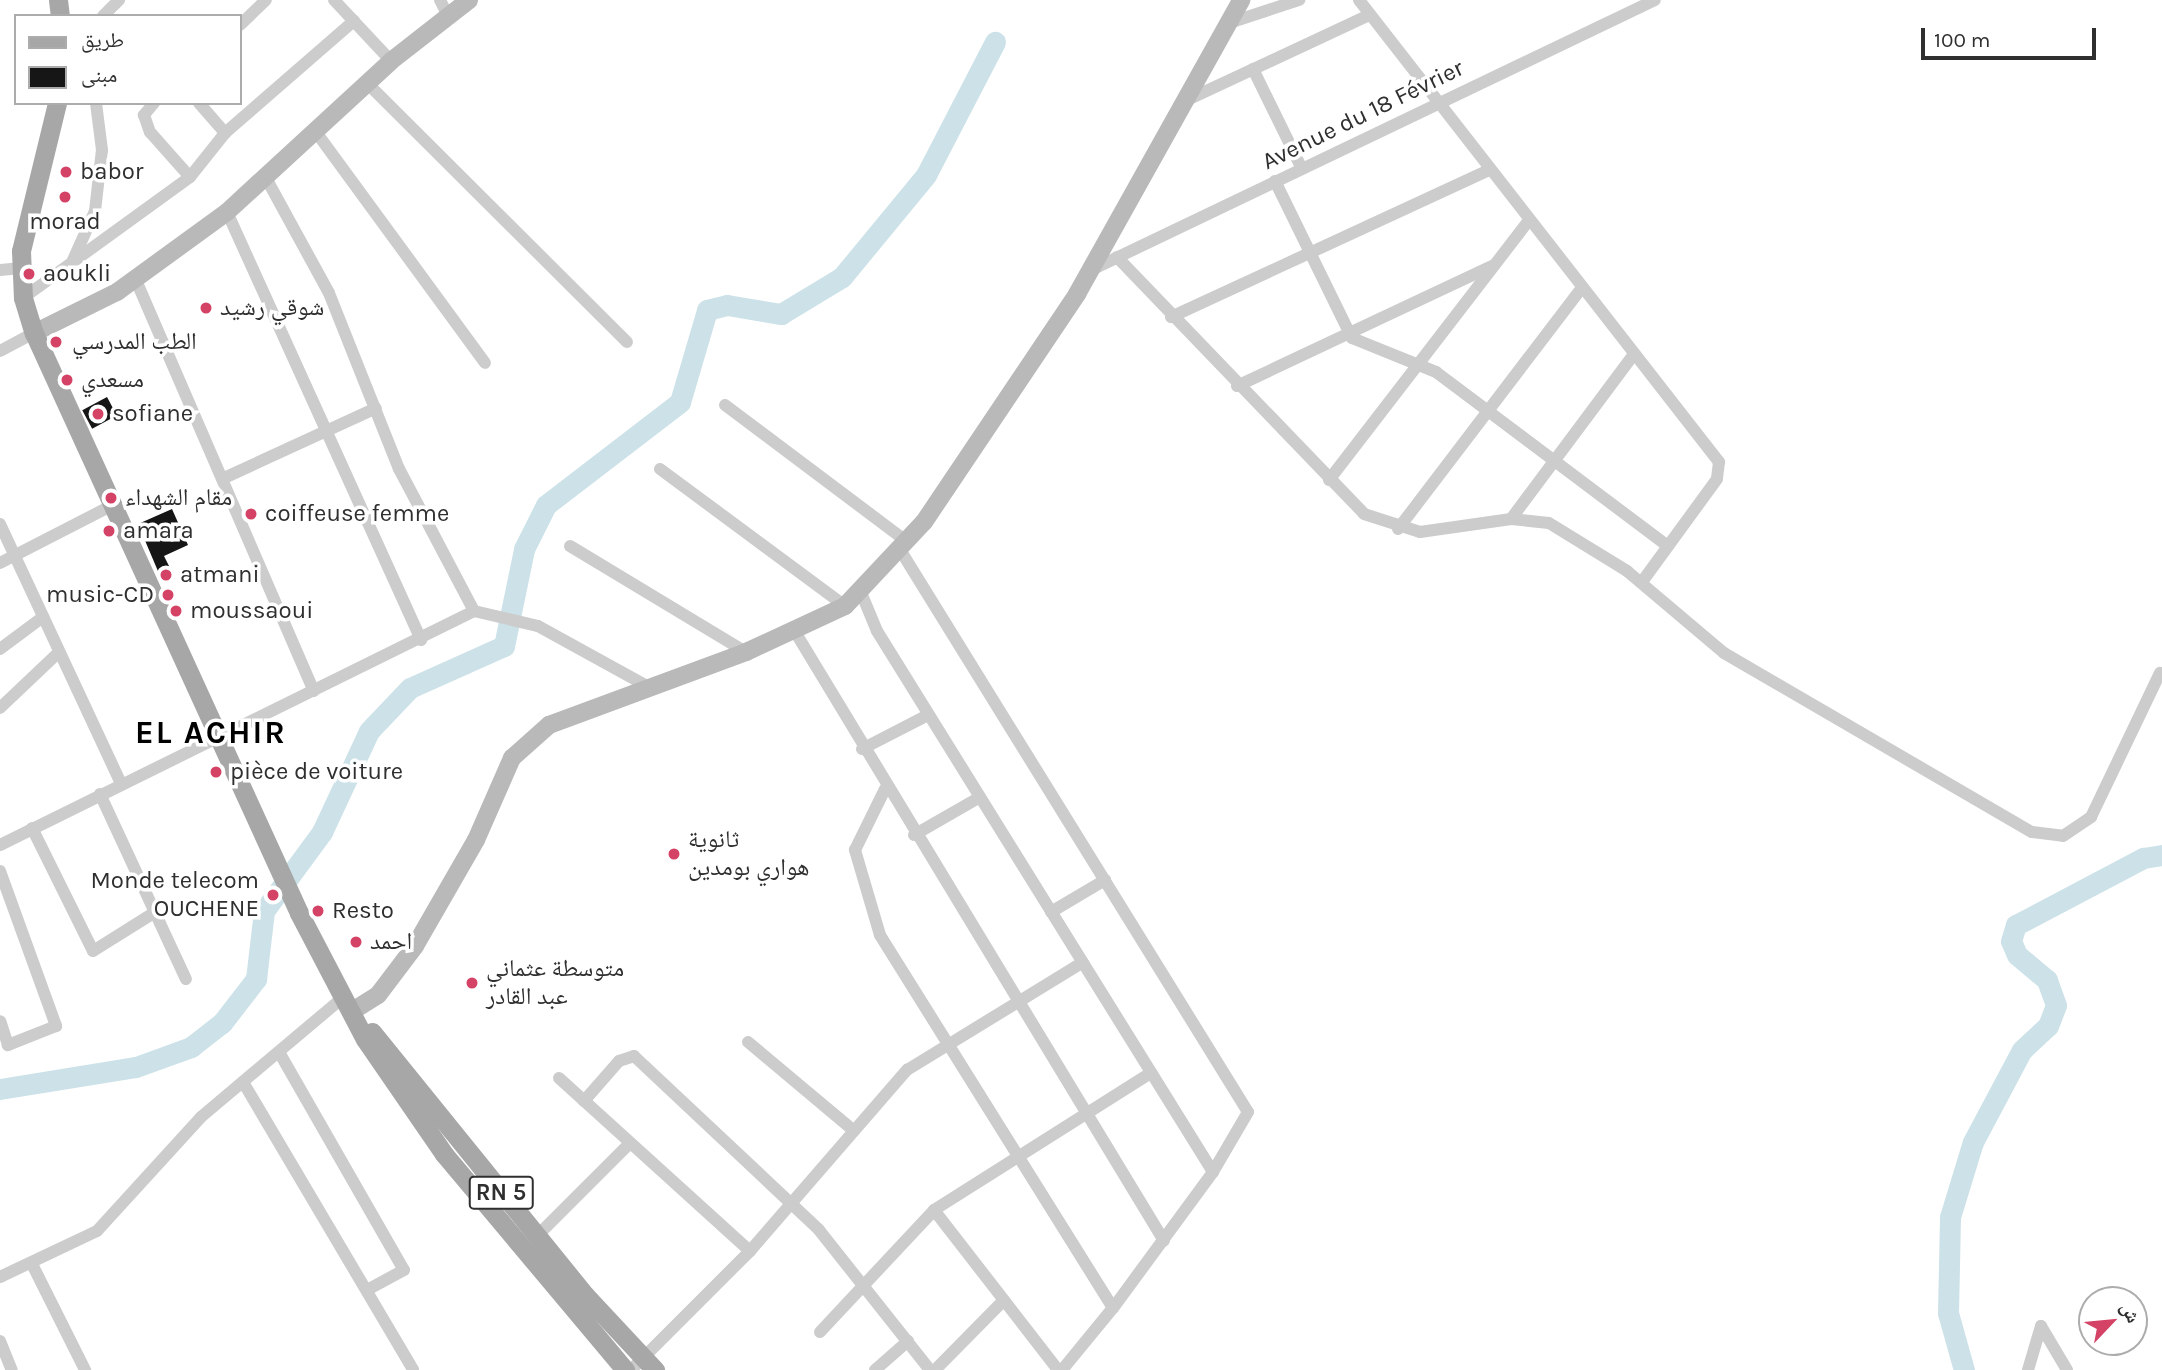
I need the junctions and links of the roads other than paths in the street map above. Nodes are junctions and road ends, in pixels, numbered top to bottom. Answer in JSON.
{"nodes":[{"id":1,"x":120,"y":0,"type":"edge"},
{"id":2,"x":266,"y":0,"type":"edge"},
{"id":3,"x":334,"y":0,"type":"edge"},
{"id":4,"x":469,"y":0,"type":"edge"},
{"id":5,"x":1241,"y":0,"type":"edge"},
{"id":6,"x":1299,"y":0,"type":"edge"},
{"id":7,"x":1359,"y":0,"type":"edge"},
{"id":8,"x":1656,"y":0,"type":"edge"},
{"id":9,"x":444,"y":8,"type":"edge"},
{"id":10,"x":105,"y":14,"type":"edge"},
{"id":11,"x":1369,"y":15,"type":"junction"},
{"id":12,"x":354,"y":21,"type":"junction"},
{"id":13,"x":1231,"y":22,"type":"junction"},
{"id":14,"x":242,"y":23,"type":"edge"},
{"id":15,"x":391,"y":61,"type":"junction"},
{"id":16,"x":1253,"y":69,"type":"junction"},
{"id":17,"x":367,"y":83,"type":"junction"},
{"id":18,"x":1187,"y":100,"type":"junction"},
{"id":19,"x":1434,"y":103,"type":"junction"},
{"id":20,"x":56,"y":105,"type":"edge"},
{"id":21,"x":96,"y":105,"type":"edge"},
{"id":22,"x":152,"y":105,"type":"edge"},
{"id":23,"x":201,"y":105,"type":"edge"},
{"id":24,"x":225,"y":132,"type":"junction"},
{"id":25,"x":316,"y":132,"type":"junction"},
{"id":26,"x":1302,"y":169,"type":"junction"},
{"id":27,"x":1487,"y":171,"type":"junction"},
{"id":28,"x":265,"y":176,"type":"junction"},
{"id":29,"x":190,"y":177,"type":"junction"},
{"id":30,"x":1275,"y":181,"type":"junction"},
{"id":31,"x":227,"y":212,"type":"junction"},
{"id":32,"x":1528,"y":222,"type":"junction"},
{"id":33,"x":1309,"y":252,"type":"junction"},
{"id":34,"x":1116,"y":257,"type":"junction"},
{"id":35,"x":73,"y":260,"type":"junction"},
{"id":36,"x":1495,"y":265,"type":"junction"},
{"id":37,"x":22,"y":268,"type":"junction"},
{"id":38,"x":0,"y":270,"type":"edge"},
{"id":39,"x":1091,"y":270,"type":"junction"},
{"id":40,"x":135,"y":278,"type":"junction"},
{"id":41,"x":1581,"y":289,"type":"junction"},
{"id":42,"x":23,"y":298,"type":"junction"},
{"id":43,"x":1171,"y":317,"type":"junction"},
{"id":44,"x":34,"y":333,"type":"junction"},
{"id":45,"x":1348,"y":333,"type":"junction"},
{"id":46,"x":627,"y":342,"type":"dead end"},
{"id":47,"x":0,"y":351,"type":"edge"},
{"id":48,"x":1634,"y":354,"type":"junction"},
{"id":49,"x":485,"y":363,"type":"dead end"},
{"id":50,"x":1418,"y":365,"type":"junction"},
{"id":51,"x":1237,"y":386,"type":"junction"},
{"id":52,"x":724,"y":405,"type":"dead end"},
{"id":53,"x":376,"y":408,"type":"junction"},
{"id":54,"x":1489,"y":411,"type":"junction"},
{"id":55,"x":327,"y":429,"type":"junction"},
{"id":56,"x":1555,"y":460,"type":"junction"},
{"id":57,"x":660,"y":469,"type":"dead end"},
{"id":58,"x":223,"y":478,"type":"junction"},
{"id":59,"x":1329,"y":480,"type":"junction"},
{"id":60,"x":113,"y":505,"type":"junction"},
{"id":61,"x":1511,"y":519,"type":"junction"},
{"id":62,"x":0,"y":524,"type":"edge"},
{"id":63,"x":1398,"y":529,"type":"junction"},
{"id":64,"x":903,"y":545,"type":"junction"},
{"id":65,"x":570,"y":546,"type":"dead end"},
{"id":66,"x":1668,"y":546,"type":"junction"},
{"id":67,"x":13,"y":553,"type":"junction"},
{"id":68,"x":0,"y":563,"type":"edge"},
{"id":69,"x":1642,"y":582,"type":"junction"},
{"id":70,"x":860,"y":590,"type":"junction"},
{"id":71,"x":845,"y":606,"type":"junction"},
{"id":72,"x":474,"y":611,"type":"junction"},
{"id":73,"x":43,"y":617,"type":"junction"},
{"id":74,"x":793,"y":630,"type":"junction"},
{"id":75,"x":421,"y":640,"type":"junction"},
{"id":76,"x":0,"y":649,"type":"edge"},
{"id":77,"x":60,"y":652,"type":"junction"},
{"id":78,"x":746,"y":652,"type":"junction"},
{"id":79,"x":2160,"y":673,"type":"dead end"},
{"id":80,"x":650,"y":688,"type":"junction"},
{"id":81,"x":314,"y":691,"type":"junction"},
{"id":82,"x":0,"y":708,"type":"edge"},
{"id":83,"x":928,"y":715,"type":"junction"},
{"id":84,"x":219,"y":738,"type":"junction"},
{"id":85,"x":862,"y":749,"type":"junction"},
{"id":86,"x":121,"y":784,"type":"junction"},
{"id":87,"x":886,"y":789,"type":"junction"},
{"id":88,"x":100,"y":794,"type":"junction"},
{"id":89,"x":980,"y":797,"type":"junction"},
{"id":90,"x":32,"y":828,"type":"junction"},
{"id":91,"x":914,"y":835,"type":"junction"},
{"id":92,"x":0,"y":845,"type":"edge"},
{"id":93,"x":0,"y":872,"type":"edge"},
{"id":94,"x":1105,"y":880,"type":"junction"},
{"id":95,"x":1051,"y":912,"type":"junction"},
{"id":96,"x":152,"y":914,"type":"junction"},
{"id":97,"x":1083,"y":962,"type":"junction"},
{"id":98,"x":186,"y":979,"type":"dead end"},
{"id":99,"x":350,"y":1003,"type":"junction"},
{"id":100,"x":1018,"y":1004,"type":"junction"},
{"id":101,"x":0,"y":1021,"type":"edge"},
{"id":102,"x":748,"y":1042,"type":"dead end"},
{"id":103,"x":946,"y":1045,"type":"junction"},
{"id":104,"x":279,"y":1052,"type":"junction"},
{"id":105,"x":1152,"y":1073,"type":"junction"},
{"id":106,"x":559,"y":1078,"type":"dead end"},
{"id":107,"x":243,"y":1082,"type":"junction"},
{"id":108,"x":584,"y":1101,"type":"junction"},
{"id":109,"x":1086,"y":1114,"type":"junction"},
{"id":110,"x":854,"y":1131,"type":"junction"},
{"id":111,"x":630,"y":1143,"type":"junction"},
{"id":112,"x":1015,"y":1157,"type":"junction"},
{"id":113,"x":1213,"y":1172,"type":"junction"},
{"id":114,"x":791,"y":1203,"type":"junction"},
{"id":115,"x":934,"y":1210,"type":"junction"},
{"id":116,"x":536,"y":1237,"type":"junction"},
{"id":117,"x":1164,"y":1241,"type":"junction"},
{"id":118,"x":750,"y":1251,"type":"junction"},
{"id":119,"x":32,"y":1264,"type":"junction"},
{"id":120,"x":0,"y":1277,"type":"edge"},
{"id":121,"x":865,"y":1286,"type":"junction"},
{"id":122,"x":367,"y":1290,"type":"junction"},
{"id":123,"x":1003,"y":1300,"type":"junction"},
{"id":124,"x":1113,"y":1308,"type":"junction"},
{"id":125,"x":820,"y":1332,"type":"dead end"},
{"id":126,"x":0,"y":1341,"type":"edge"},
{"id":127,"x":908,"y":1341,"type":"junction"},
{"id":128,"x":643,"y":1366,"type":"edge"},
{"id":129,"x":12,"y":1370,"type":"edge"},
{"id":130,"x":85,"y":1370,"type":"edge"},
{"id":131,"x":413,"y":1370,"type":"edge"},
{"id":132,"x":625,"y":1370,"type":"edge"},
{"id":133,"x":875,"y":1370,"type":"edge"},
{"id":134,"x":933,"y":1370,"type":"edge"},
{"id":135,"x":1060,"y":1370,"type":"edge"},
{"id":136,"x":2028,"y":1370,"type":"edge"},
{"id":137,"x":2067,"y":1370,"type":"edge"}],
"edges":[{"from":1,"to":10,"type":"street"},
{"from":2,"to":14,"type":"street"},
{"from":3,"to":12,"type":"street"},
{"from":4,"to":9,"type":"street"},
{"from":5,"to":13,"type":"street"},
{"from":6,"to":13,"type":"street"},
{"from":7,"to":11,"type":"street"},
{"from":8,"to":19,"type":"street","name":"Avenue du 18 Février"},
{"from":9,"to":15,"type":"street"},
{"from":11,"to":16,"type":"street"},
{"from":11,"to":19,"type":"street"},
{"from":12,"to":15,"type":"street"},
{"from":12,"to":24,"type":"street"},
{"from":13,"to":18,"type":"street"},
{"from":15,"to":17,"type":"street"},
{"from":16,"to":18,"type":"street"},
{"from":16,"to":26,"type":"street"},
{"from":17,"to":25,"type":"street"},
{"from":17,"to":46,"type":"street"},
{"from":18,"to":39,"type":"street"},
{"from":19,"to":26,"type":"street","name":"Avenue du 18 Février"},
{"from":19,"to":27,"type":"street"},
{"from":20,"to":37,"type":"main road","number":"RN 5"},
{"from":21,"to":35,"type":"street"},
{"from":22,"to":29,"type":"street"},
{"from":23,"to":24,"type":"street"},
{"from":24,"to":29,"type":"street"},
{"from":25,"to":28,"type":"street"},
{"from":25,"to":49,"type":"street"},
{"from":26,"to":30,"type":"street","name":"Avenue du 18 Février"},
{"from":27,"to":32,"type":"street"},
{"from":27,"to":33,"type":"street"},
{"from":28,"to":31,"type":"street"},
{"from":28,"to":53,"type":"street"},
{"from":29,"to":35,"type":"street"},
{"from":30,"to":33,"type":"street"},
{"from":30,"to":34,"type":"street","name":"Avenue du 18 Février"},
{"from":31,"to":40,"type":"street"},
{"from":31,"to":55,"type":"street"},
{"from":32,"to":36,"type":"street"},
{"from":32,"to":41,"type":"street"},
{"from":33,"to":43,"type":"street"},
{"from":33,"to":45,"type":"street"},
{"from":34,"to":39,"type":"street","name":"Avenue du 18 Février"},
{"from":34,"to":43,"type":"street"},
{"from":35,"to":42,"type":"street"},
{"from":36,"to":45,"type":"street"},
{"from":36,"to":50,"type":"street"},
{"from":37,"to":38,"type":"street"},
{"from":37,"to":42,"type":"main road","number":"RN 5"},
{"from":39,"to":64,"type":"street"},
{"from":40,"to":44,"type":"street"},
{"from":40,"to":58,"type":"street"},
{"from":41,"to":48,"type":"street"},
{"from":41,"to":54,"type":"street"},
{"from":42,"to":44,"type":"main road","number":"RN 5"},
{"from":43,"to":51,"type":"street"},
{"from":44,"to":47,"type":"street"},
{"from":44,"to":60,"type":"main road","number":"RN 5"},
{"from":45,"to":50,"type":"street"},
{"from":45,"to":51,"type":"street"},
{"from":48,"to":56,"type":"street"},
{"from":48,"to":66,"type":"street"},
{"from":50,"to":54,"type":"street"},
{"from":50,"to":59,"type":"street"},
{"from":51,"to":59,"type":"street"},
{"from":52,"to":64,"type":"street"},
{"from":53,"to":55,"type":"street"},
{"from":53,"to":72,"type":"street"},
{"from":54,"to":56,"type":"street"},
{"from":54,"to":63,"type":"street"},
{"from":55,"to":58,"type":"street"},
{"from":55,"to":75,"type":"street"},
{"from":56,"to":61,"type":"street"},
{"from":56,"to":66,"type":"street"},
{"from":57,"to":71,"type":"street"},
{"from":58,"to":81,"type":"street"},
{"from":59,"to":63,"type":"street"},
{"from":60,"to":67,"type":"street"},
{"from":60,"to":84,"type":"main road","number":"RN 5"},
{"from":61,"to":63,"type":"street"},
{"from":61,"to":69,"type":"street"},
{"from":62,"to":67,"type":"street"},
{"from":64,"to":70,"type":"street"},
{"from":64,"to":94,"type":"street"},
{"from":65,"to":78,"type":"street"},
{"from":66,"to":69,"type":"street"},
{"from":67,"to":68,"type":"street"},
{"from":67,"to":73,"type":"street"},
{"from":69,"to":79,"type":"street"},
{"from":70,"to":71,"type":"street"},
{"from":70,"to":83,"type":"street"},
{"from":71,"to":74,"type":"street"},
{"from":72,"to":75,"type":"street"},
{"from":72,"to":80,"type":"street"},
{"from":73,"to":76,"type":"street"},
{"from":73,"to":77,"type":"street"},
{"from":74,"to":78,"type":"street"},
{"from":74,"to":85,"type":"street"},
{"from":75,"to":81,"type":"street"},
{"from":77,"to":82,"type":"street"},
{"from":77,"to":86,"type":"street"},
{"from":78,"to":80,"type":"street"},
{"from":80,"to":99,"type":"street"},
{"from":81,"to":84,"type":"street"},
{"from":83,"to":85,"type":"street"},
{"from":83,"to":89,"type":"street"},
{"from":84,"to":86,"type":"street"},
{"from":84,"to":99,"type":"main road","number":"RN 5"},
{"from":85,"to":87,"type":"street"},
{"from":86,"to":88,"type":"street"},
{"from":87,"to":91,"type":"street"},
{"from":87,"to":103,"type":"street"},
{"from":88,"to":90,"type":"street"},
{"from":88,"to":96,"type":"street"},
{"from":89,"to":91,"type":"street"},
{"from":89,"to":95,"type":"street"},
{"from":90,"to":92,"type":"street"},
{"from":90,"to":96,"type":"street"},
{"from":91,"to":100,"type":"street"},
{"from":93,"to":101,"type":"street"},
{"from":94,"to":95,"type":"street"},
{"from":94,"to":113,"type":"street"},
{"from":95,"to":97,"type":"street"},
{"from":96,"to":98,"type":"street"},
{"from":97,"to":100,"type":"street"},
{"from":97,"to":105,"type":"street"},
{"from":99,"to":104,"type":"street"},
{"from":99,"to":116,"type":"main road","number":"RN 5"},
{"from":99,"to":132,"type":"main road","number":"RN 5"},
{"from":100,"to":103,"type":"street"},
{"from":100,"to":109,"type":"street"},
{"from":102,"to":110,"type":"street"},
{"from":103,"to":110,"type":"street"},
{"from":103,"to":112,"type":"street"},
{"from":104,"to":107,"type":"street"},
{"from":104,"to":122,"type":"street"},
{"from":105,"to":109,"type":"street"},
{"from":105,"to":113,"type":"street"},
{"from":106,"to":108,"type":"street"},
{"from":107,"to":119,"type":"street"},
{"from":107,"to":122,"type":"street"},
{"from":108,"to":111,"type":"street"},
{"from":108,"to":114,"type":"street"},
{"from":109,"to":112,"type":"street"},
{"from":109,"to":117,"type":"street"},
{"from":110,"to":114,"type":"street"},
{"from":111,"to":116,"type":"street"},
{"from":111,"to":118,"type":"street"},
{"from":112,"to":115,"type":"street"},
{"from":112,"to":124,"type":"street"},
{"from":113,"to":117,"type":"street"},
{"from":114,"to":118,"type":"street"},
{"from":114,"to":121,"type":"street"},
{"from":115,"to":121,"type":"street"},
{"from":115,"to":123,"type":"street"},
{"from":116,"to":128,"type":"main road","number":"RN 5"},
{"from":117,"to":124,"type":"street"},
{"from":118,"to":128,"type":"street"},
{"from":119,"to":120,"type":"street"},
{"from":119,"to":130,"type":"street"},
{"from":121,"to":125,"type":"street"},
{"from":121,"to":127,"type":"street"},
{"from":122,"to":131,"type":"street"},
{"from":123,"to":134,"type":"street"},
{"from":123,"to":135,"type":"street"},
{"from":124,"to":135,"type":"street"},
{"from":126,"to":129,"type":"street"},
{"from":127,"to":133,"type":"street"},
{"from":127,"to":134,"type":"street"},
{"from":136,"to":137,"type":"street"}]}
